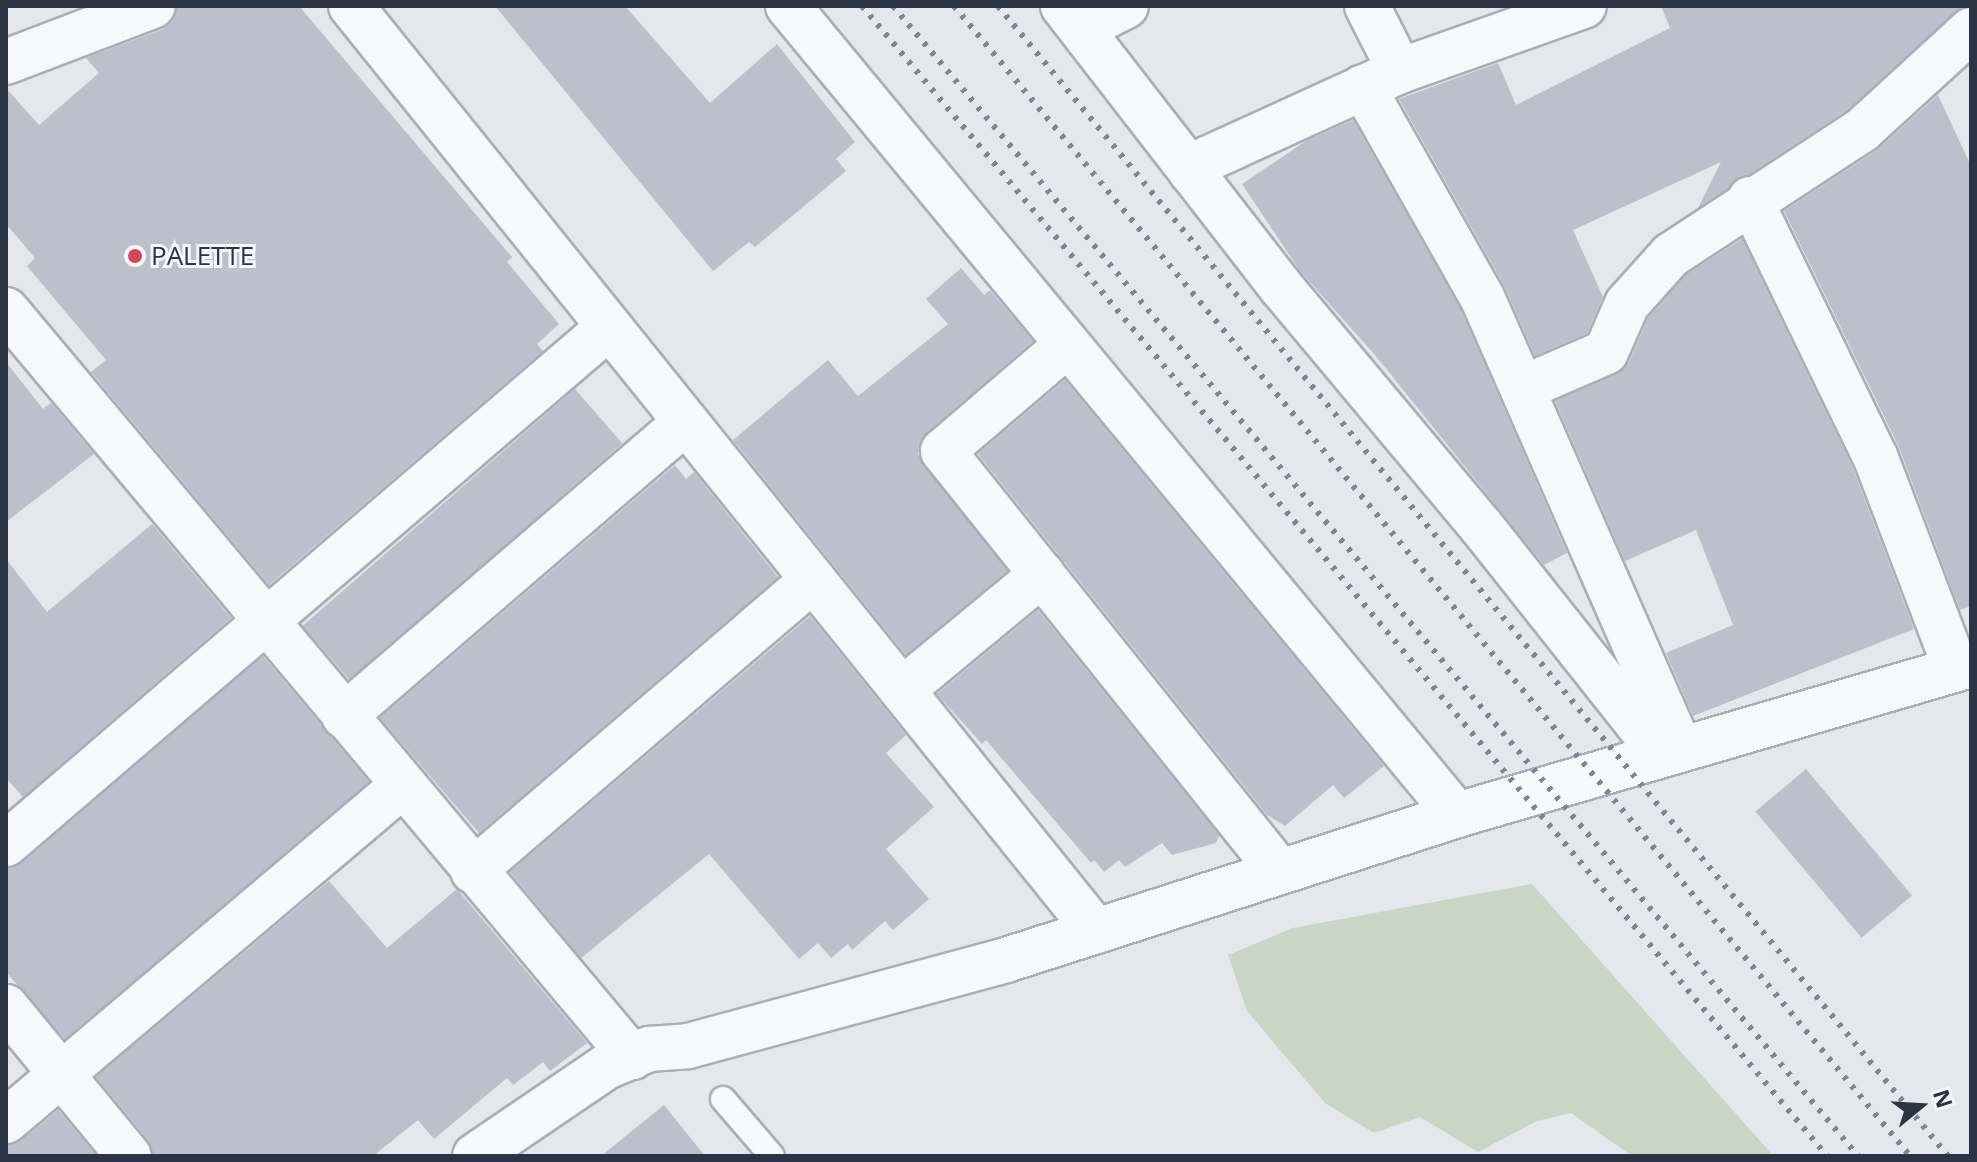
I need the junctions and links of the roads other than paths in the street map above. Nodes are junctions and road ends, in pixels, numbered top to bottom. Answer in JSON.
{"nodes":[{"id":1,"x":153,"y":6,"type":"edge"},
{"id":2,"x":351,"y":6,"type":"edge"},
{"id":3,"x":788,"y":6,"type":"edge"},
{"id":4,"x":1126,"y":6,"type":"edge"},
{"id":5,"x":1367,"y":6,"type":"edge"},
{"id":6,"x":1584,"y":6,"type":"edge"},
{"id":7,"x":1072,"y":17,"type":"edge"},
{"id":8,"x":1971,"y":30,"type":"edge"},
{"id":9,"x":6,"y":62,"type":"edge"},
{"id":10,"x":1382,"y":79,"type":"junction"},
{"id":11,"x":1191,"y":172,"type":"junction"},
{"id":12,"x":1750,"y":199,"type":"junction"},
{"id":13,"x":6,"y":310,"type":"edge"},
{"id":14,"x":609,"y":327,"type":"junction"},
{"id":15,"x":1067,"y":345,"type":"junction"},
{"id":16,"x":1523,"y":388,"type":"junction"},
{"id":17,"x":686,"y":422,"type":"junction"},
{"id":18,"x":1042,"y":574,"type":"junction"},
{"id":19,"x":813,"y":580,"type":"junction"},
{"id":20,"x":266,"y":621,"type":"junction"},
{"id":21,"x":1964,"y":667,"type":"edge"},
{"id":22,"x":902,"y":690,"type":"junction"},
{"id":23,"x":344,"y":716,"type":"junction"},
{"id":24,"x":1671,"y":751,"type":"junction"},
{"id":25,"x":402,"y":786,"type":"junction"},
{"id":26,"x":1457,"y":815,"type":"junction"},
{"id":27,"x":6,"y":844,"type":"edge"},
{"id":28,"x":473,"y":871,"type":"junction"},
{"id":29,"x":1280,"y":872,"type":"junction"},
{"id":30,"x":1096,"y":931,"type":"junction"},
{"id":31,"x":6,"y":1007,"type":"edge"},
{"id":32,"x":632,"y":1057,"type":"junction"},
{"id":33,"x":61,"y":1076,"type":"junction"},
{"id":34,"x":723,"y":1099,"type":"dead end"},
{"id":35,"x":6,"y":1121,"type":"edge"},
{"id":36,"x":129,"y":1156,"type":"edge"},
{"id":37,"x":475,"y":1156,"type":"edge"},
{"id":38,"x":772,"y":1156,"type":"edge"}],
"edges":[{"from":1,"to":9,"type":"street"},
{"from":2,"to":14,"type":"street"},
{"from":3,"to":15,"type":"street"},
{"from":4,"to":7,"type":"street"},
{"from":5,"to":10,"type":"street"},
{"from":6,"to":10,"type":"street"},
{"from":7,"to":11,"type":"street"},
{"from":8,"to":12,"type":"street"},
{"from":10,"to":11,"type":"street"},
{"from":10,"to":16,"type":"street"},
{"from":11,"to":24,"type":"street"},
{"from":12,"to":16,"type":"street"},
{"from":12,"to":21,"type":"street"},
{"from":13,"to":20,"type":"street"},
{"from":14,"to":17,"type":"street"},
{"from":14,"to":20,"type":"street"},
{"from":15,"to":18,"type":"street"},
{"from":15,"to":26,"type":"street"},
{"from":16,"to":24,"type":"street"},
{"from":17,"to":19,"type":"street"},
{"from":17,"to":23,"type":"street"},
{"from":18,"to":22,"type":"street"},
{"from":18,"to":29,"type":"street"},
{"from":19,"to":22,"type":"street"},
{"from":19,"to":28,"type":"street"},
{"from":20,"to":23,"type":"street"},
{"from":20,"to":27,"type":"street"},
{"from":21,"to":24,"type":"street"},
{"from":22,"to":30,"type":"street"},
{"from":23,"to":25,"type":"street"},
{"from":24,"to":26,"type":"street"},
{"from":25,"to":28,"type":"street"},
{"from":25,"to":33,"type":"street"},
{"from":26,"to":29,"type":"street"},
{"from":28,"to":32,"type":"street"},
{"from":29,"to":30,"type":"street"},
{"from":30,"to":32,"type":"street"},
{"from":31,"to":33,"type":"street"},
{"from":32,"to":37,"type":"street"},
{"from":33,"to":35,"type":"street"},
{"from":33,"to":36,"type":"street"},
{"from":34,"to":38,"type":"lane"}]}
